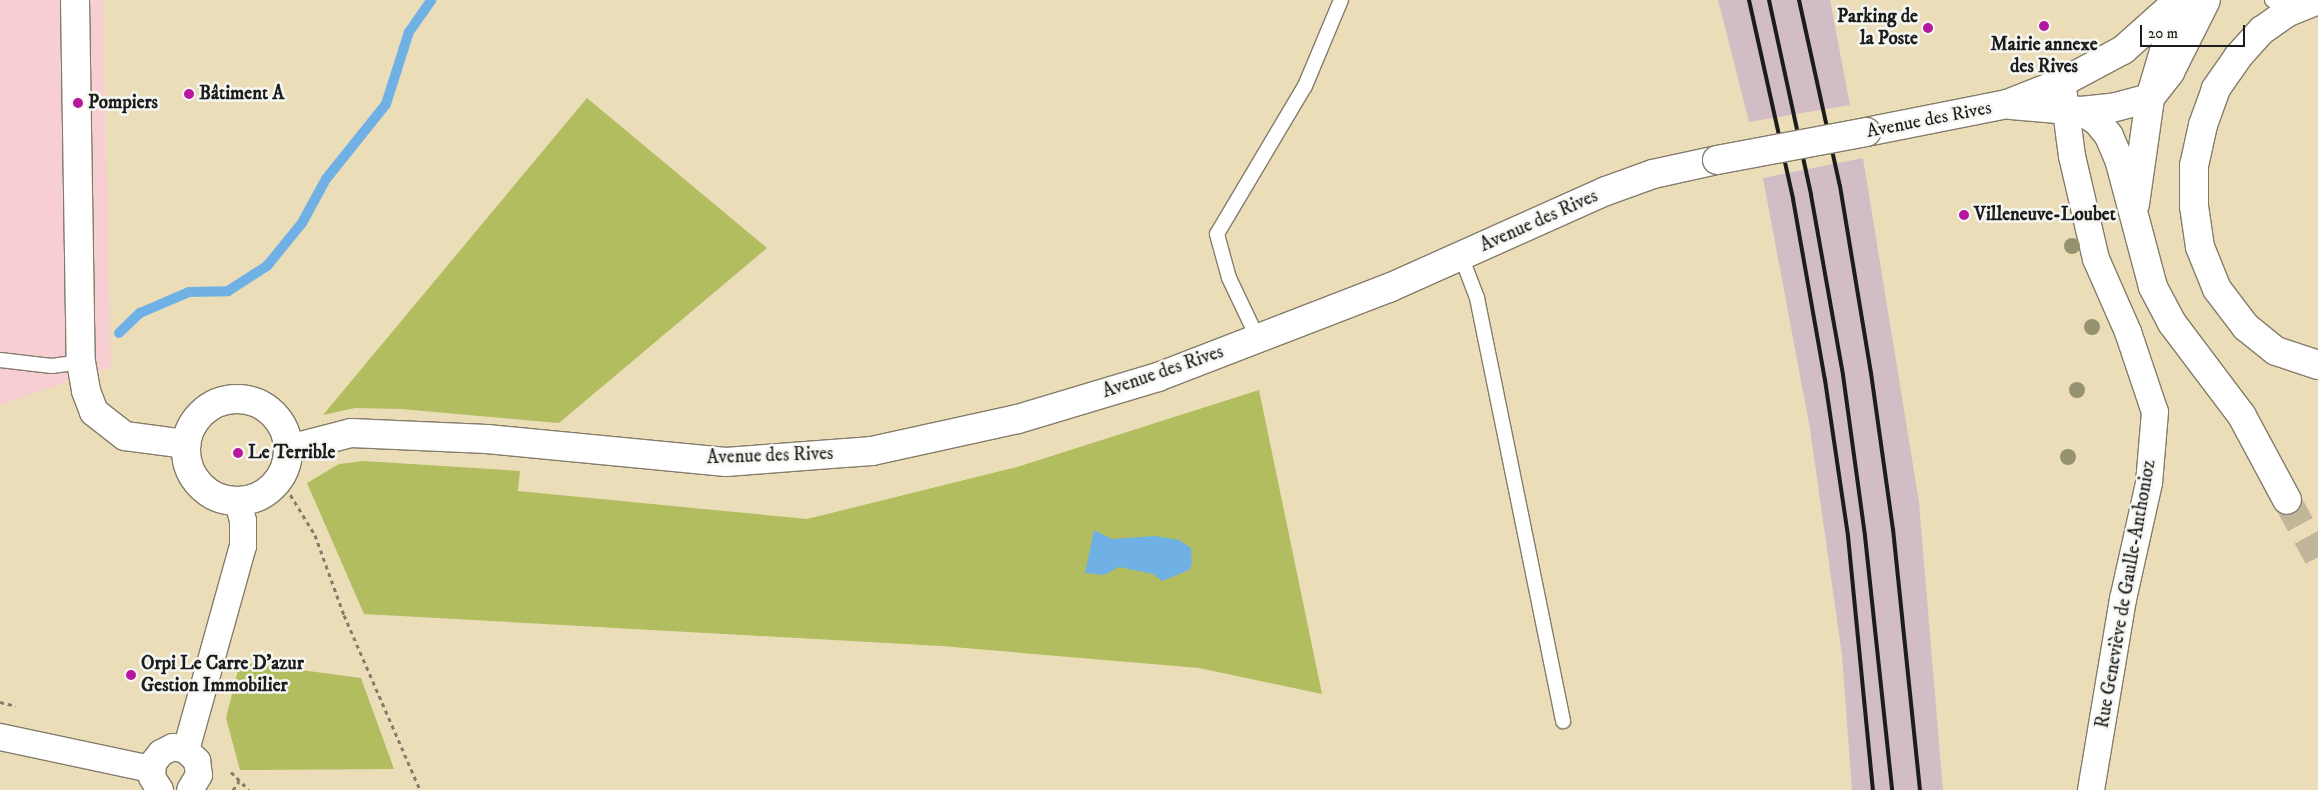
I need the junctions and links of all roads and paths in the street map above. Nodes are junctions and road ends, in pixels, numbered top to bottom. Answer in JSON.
{"nodes":[{"id":1,"x":75,"y":0,"type":"edge"},
{"id":2,"x":1341,"y":0,"type":"edge"},
{"id":3,"x":2179,"y":0,"type":"edge"},
{"id":4,"x":2206,"y":0,"type":"edge"},
{"id":5,"x":2318,"y":0,"type":"edge"},
{"id":6,"x":2280,"y":6,"type":"edge"},
{"id":7,"x":2063,"y":82,"type":"junction"},
{"id":8,"x":2150,"y":98,"type":"junction"},
{"id":9,"x":2007,"y":104,"type":"junction"},
{"id":10,"x":2073,"y":111,"type":"junction"},
{"id":11,"x":2134,"y":210,"type":"junction"},
{"id":12,"x":1461,"y":256,"type":"junction"},
{"id":13,"x":1258,"y":339,"type":"junction"},
{"id":14,"x":0,"y":360,"type":"edge"},
{"id":15,"x":81,"y":362,"type":"junction"},
{"id":16,"x":2318,"y":365,"type":"edge"},
{"id":17,"x":186,"y":444,"type":"junction"},
{"id":18,"x":289,"y":449,"type":"junction"},
{"id":19,"x":280,"y":477,"type":"junction"},
{"id":20,"x":238,"y":500,"type":"junction"},
{"id":21,"x":2287,"y":500,"type":"tunnel mouth"},
{"id":22,"x":1562,"y":721,"type":"dead end"},
{"id":23,"x":0,"y":737,"type":"edge"},
{"id":24,"x":186,"y":750,"type":"junction"},
{"id":25,"x":156,"y":780,"type":"edge"},
{"id":26,"x":238,"y":781,"type":"dead end"},
{"id":27,"x":193,"y":789,"type":"edge"},
{"id":28,"x":234,"y":790,"type":"edge"},
{"id":29,"x":420,"y":790,"type":"edge"},
{"id":30,"x":2090,"y":790,"type":"edge"}],
"edges":[{"from":1,"to":15,"type":"main road"},
{"from":2,"to":13,"type":"lane"},
{"from":3,"to":7,"type":"main road","name":"Avenue des Rives"},
{"from":3,"to":8,"type":"main road"},
{"from":4,"to":8,"type":"main road"},
{"from":5,"to":6,"type":"main road"},
{"from":6,"to":16,"type":"main road"},
{"from":7,"to":9,"type":"main road","name":"Avenue des Rives"},
{"from":7,"to":10,"type":"street","name":"Rue Geneviève de Gaulle-Anthonioz"},
{"from":8,"to":10,"type":"main road","name":"Avenue des Rives"},
{"from":8,"to":11,"type":"main road"},
{"from":9,"to":10,"type":"main road","name":"Avenue des Rives"},
{"from":9,"to":12,"type":"main road","name":"Avenue des Rives","bridge":true},
{"from":10,"to":11,"type":"main road"},
{"from":10,"to":30,"type":"street","name":"Rue Geneviève de Gaulle-Anthonioz"},
{"from":11,"to":21,"type":"main road"},
{"from":12,"to":13,"type":"main road","name":"Avenue des Rives"},
{"from":12,"to":22,"type":"lane"},
{"from":13,"to":18,"type":"main road","name":"Avenue des Rives"},
{"from":14,"to":15,"type":"lane"},
{"from":15,"to":17,"type":"main road"},
{"from":17,"to":18,"type":"main road"},
{"from":17,"to":20,"type":"main road"},
{"from":18,"to":19,"type":"main road"},
{"from":19,"to":20,"type":"main road"},
{"from":19,"to":29,"type":"path"},
{"from":20,"to":24,"type":"street"},
{"from":23,"to":25,"type":"street"},
{"from":24,"to":25,"type":"street"},
{"from":24,"to":27,"type":"street"},
{"from":26,"to":28,"type":"path"}]}
